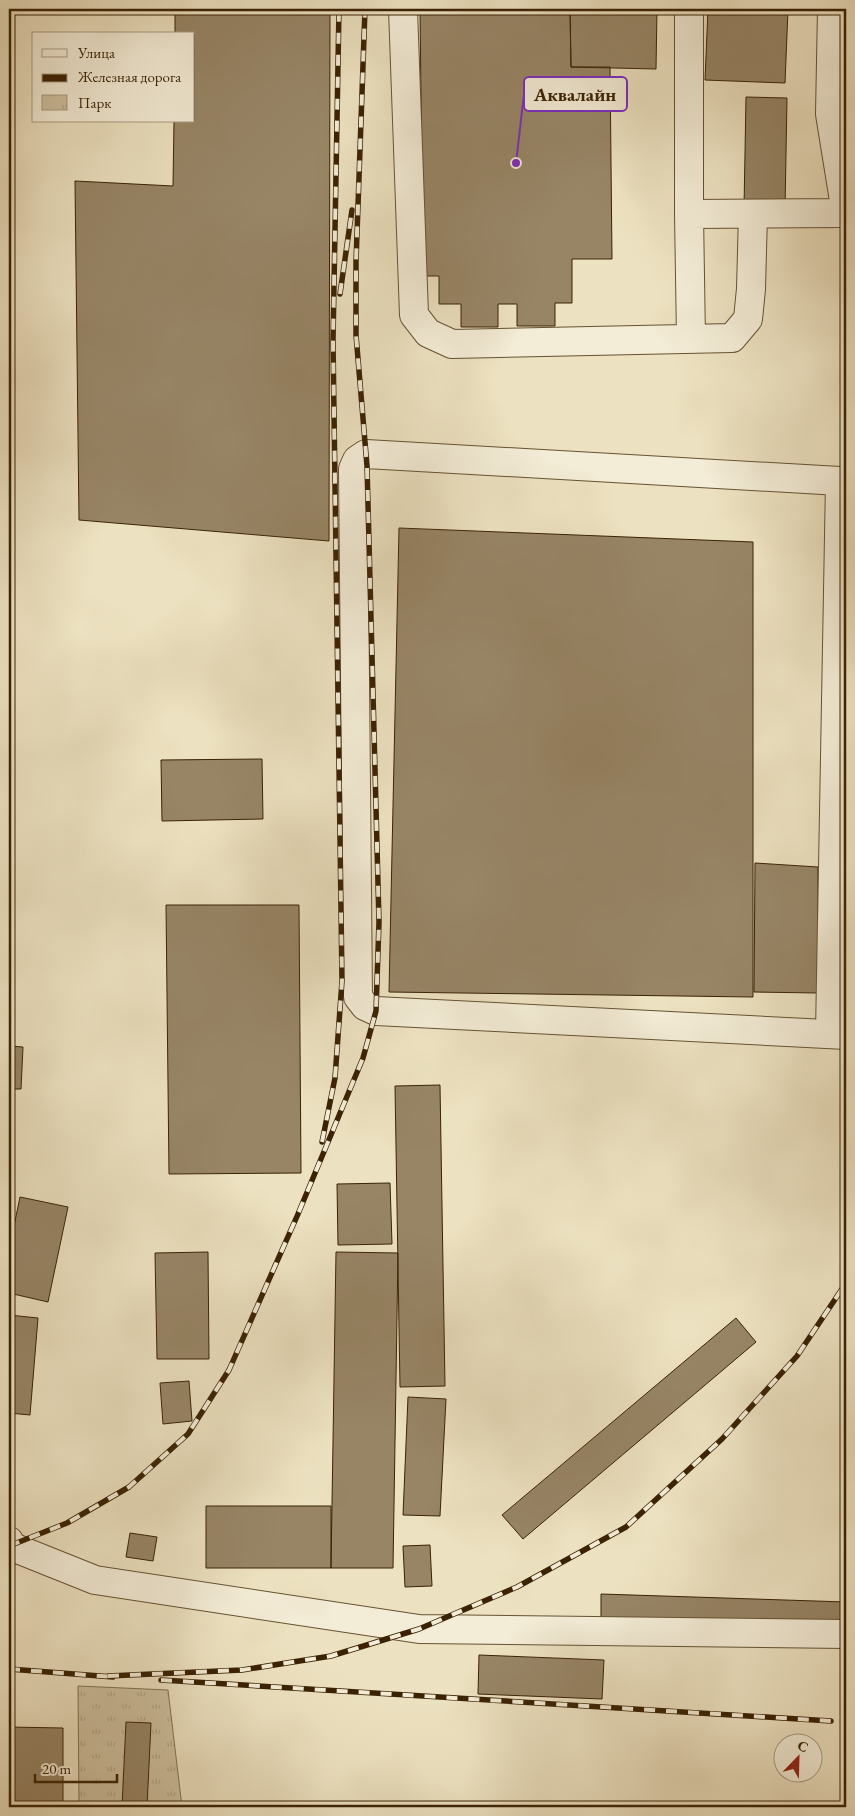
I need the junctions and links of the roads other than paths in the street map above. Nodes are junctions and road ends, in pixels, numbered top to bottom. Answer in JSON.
{"nodes":[{"id":1,"x":402,"y":9,"type":"edge"},
{"id":2,"x":689,"y":9,"type":"edge"},
{"id":3,"x":832,"y":9,"type":"edge"},
{"id":4,"x":846,"y":213,"type":"edge"},
{"id":5,"x":689,"y":214,"type":"junction"},
{"id":6,"x":753,"y":214,"type":"junction"},
{"id":7,"x":691,"y":339,"type":"junction"},
{"id":8,"x":843,"y":480,"type":"edge"},
{"id":9,"x":838,"y":1034,"type":"edge"},
{"id":10,"x":9,"y":1541,"type":"edge"},
{"id":11,"x":846,"y":1634,"type":"edge"}],
"edges":[{"from":1,"to":7,"type":"lane"},
{"from":2,"to":5,"type":"lane"},
{"from":3,"to":4,"type":"lane"},
{"from":4,"to":6,"type":"lane"},
{"from":5,"to":6,"type":"lane"},
{"from":5,"to":7,"type":"lane"},
{"from":6,"to":7,"type":"lane"},
{"from":8,"to":9,"type":"lane"},
{"from":8,"to":9,"type":"lane"},
{"from":10,"to":11,"type":"lane"}]}
